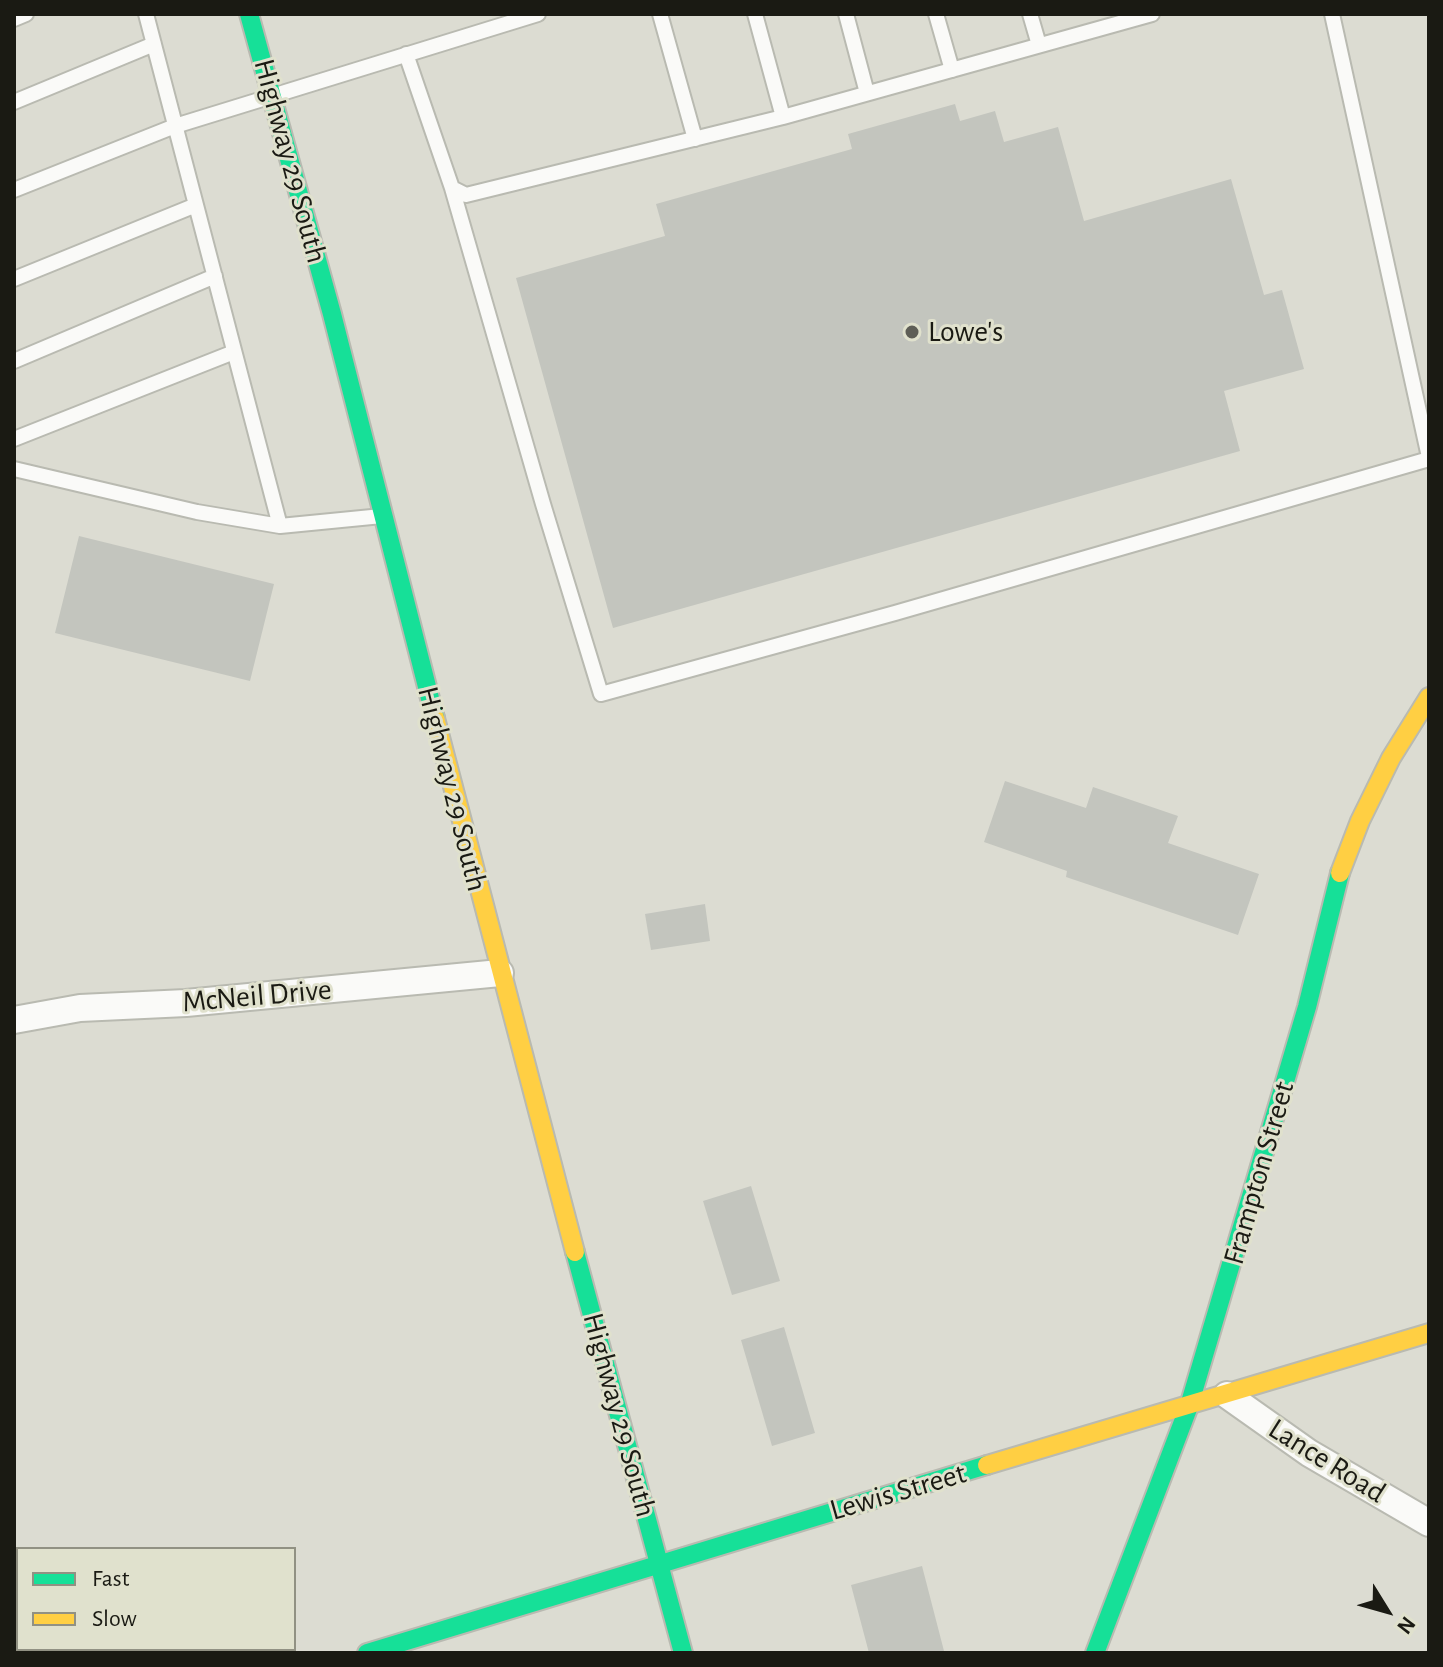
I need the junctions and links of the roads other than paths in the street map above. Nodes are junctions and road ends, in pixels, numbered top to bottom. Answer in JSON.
{"nodes":[{"id":1,"x":26,"y":14,"type":"edge"},
{"id":2,"x":146,"y":14,"type":"edge"},
{"id":3,"x":249,"y":14,"type":"edge"},
{"id":4,"x":538,"y":14,"type":"edge"},
{"id":5,"x":660,"y":14,"type":"edge"},
{"id":6,"x":755,"y":14,"type":"edge"},
{"id":7,"x":846,"y":14,"type":"edge"},
{"id":8,"x":936,"y":14,"type":"edge"},
{"id":9,"x":1030,"y":14,"type":"edge"},
{"id":10,"x":1152,"y":14,"type":"edge"},
{"id":11,"x":1332,"y":14,"type":"edge"},
{"id":12,"x":1128,"y":17,"type":"edge"},
{"id":13,"x":510,"y":18,"type":"edge"},
{"id":14,"x":14,"y":19,"type":"edge"},
{"id":15,"x":154,"y":44,"type":"junction"},
{"id":16,"x":1039,"y":45,"type":"junction"},
{"id":17,"x":406,"y":54,"type":"junction"},
{"id":18,"x":952,"y":70,"type":"junction"},
{"id":19,"x":867,"y":93,"type":"junction"},
{"id":20,"x":272,"y":95,"type":"junction"},
{"id":21,"x":14,"y":102,"type":"edge"},
{"id":22,"x":783,"y":117,"type":"junction"},
{"id":23,"x":175,"y":126,"type":"junction"},
{"id":24,"x":695,"y":139,"type":"junction"},
{"id":25,"x":452,"y":188,"type":"junction"},
{"id":26,"x":14,"y":190,"type":"edge"},
{"id":27,"x":196,"y":205,"type":"junction"},
{"id":28,"x":215,"y":276,"type":"junction"},
{"id":29,"x":14,"y":279,"type":"edge"},
{"id":30,"x":234,"y":352,"type":"junction"},
{"id":31,"x":14,"y":361,"type":"edge"},
{"id":32,"x":14,"y":439,"type":"edge"},
{"id":33,"x":1429,"y":458,"type":"edge"},
{"id":34,"x":14,"y":469,"type":"edge"},
{"id":35,"x":382,"y":516,"type":"junction"},
{"id":36,"x":280,"y":526,"type":"junction"},
{"id":37,"x":1429,"y":697,"type":"edge"},
{"id":38,"x":500,"y":973,"type":"junction"},
{"id":39,"x":14,"y":1020,"type":"edge"},
{"id":40,"x":1429,"y":1333,"type":"edge"},
{"id":41,"x":1227,"y":1395,"type":"junction"},
{"id":42,"x":1189,"y":1406,"type":"junction"},
{"id":43,"x":1429,"y":1523,"type":"edge"},
{"id":44,"x":660,"y":1562,"type":"junction"},
{"id":45,"x":367,"y":1653,"type":"edge"},
{"id":46,"x":683,"y":1653,"type":"edge"},
{"id":47,"x":1095,"y":1653,"type":"edge"}],
"edges":[{"from":1,"to":14,"type":"lane"},
{"from":2,"to":15,"type":"lane"},
{"from":3,"to":20,"type":"street","name":"Highway 29 South"},
{"from":4,"to":13,"type":"lane"},
{"from":5,"to":24,"type":"lane"},
{"from":6,"to":22,"type":"lane"},
{"from":7,"to":19,"type":"lane"},
{"from":8,"to":18,"type":"lane"},
{"from":9,"to":16,"type":"lane"},
{"from":10,"to":12,"type":"lane"},
{"from":11,"to":33,"type":"lane"},
{"from":12,"to":16,"type":"lane"},
{"from":13,"to":17,"type":"lane"},
{"from":15,"to":21,"type":"lane"},
{"from":15,"to":23,"type":"lane"},
{"from":16,"to":18,"type":"lane"},
{"from":17,"to":20,"type":"lane"},
{"from":17,"to":25,"type":"lane"},
{"from":18,"to":19,"type":"lane"},
{"from":19,"to":22,"type":"lane"},
{"from":20,"to":23,"type":"lane"},
{"from":20,"to":35,"type":"street","name":"Highway 29 South"},
{"from":22,"to":24,"type":"lane"},
{"from":23,"to":26,"type":"lane"},
{"from":23,"to":27,"type":"lane"},
{"from":24,"to":25,"type":"lane"},
{"from":25,"to":33,"type":"lane"},
{"from":27,"to":28,"type":"lane"},
{"from":27,"to":29,"type":"lane"},
{"from":28,"to":30,"type":"lane"},
{"from":28,"to":31,"type":"lane"},
{"from":30,"to":32,"type":"lane"},
{"from":30,"to":36,"type":"lane"},
{"from":34,"to":36,"type":"lane"},
{"from":35,"to":36,"type":"lane"},
{"from":35,"to":38,"type":"street","name":"Highway 29 South"},
{"from":37,"to":42,"type":"street","name":"Frampton Street"},
{"from":38,"to":39,"type":"street","name":"McNeil Drive"},
{"from":38,"to":44,"type":"street","name":"Highway 29 South"},
{"from":40,"to":41,"type":"street","name":"Lewis Street"},
{"from":41,"to":42,"type":"street","name":"Lewis Street"},
{"from":41,"to":43,"type":"street","name":"Lance Road"},
{"from":42,"to":44,"type":"street","name":"Lewis Street"},
{"from":42,"to":47,"type":"street","name":"Frampton Street"},
{"from":44,"to":45,"type":"street","name":"Lewis Street"},
{"from":44,"to":46,"type":"street","name":"Highway 29 South"}]}
